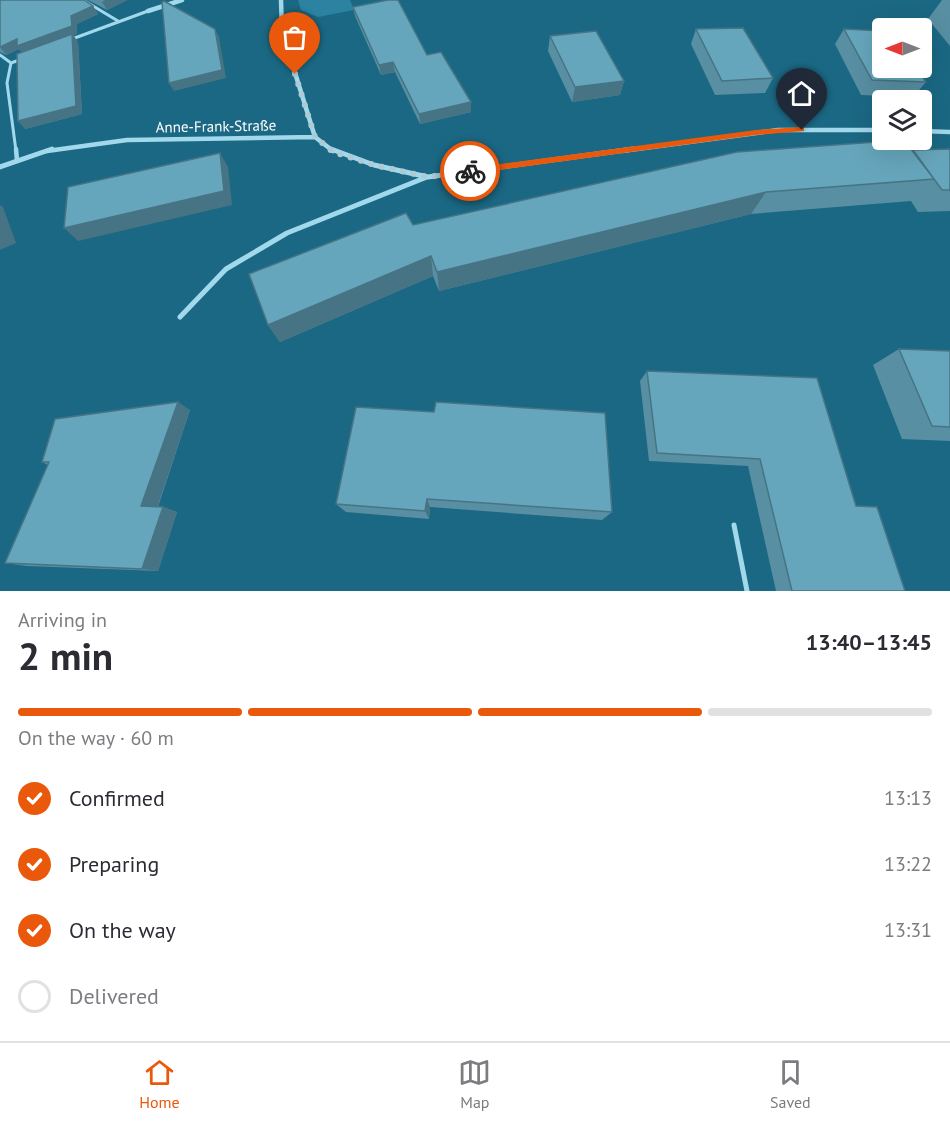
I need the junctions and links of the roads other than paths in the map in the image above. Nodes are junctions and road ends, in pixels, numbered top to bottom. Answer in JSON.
{"nodes":[{"id":1,"x":83,"y":0,"type":"edge"},
{"id":2,"x":182,"y":0,"type":"edge"},
{"id":3,"x":281,"y":0,"type":"edge"},
{"id":4,"x":148,"y":11,"type":"joint"},
{"id":5,"x":118,"y":21,"type":"junction"},
{"id":6,"x":64,"y":42,"type":"edge"},
{"id":7,"x":0,"y":55,"type":"edge"},
{"id":8,"x":32,"y":55,"type":"edge"},
{"id":9,"x":11,"y":63,"type":"junction"},
{"id":10,"x":872,"y":130,"type":"edge"},
{"id":11,"x":932,"y":131,"type":"edge"},
{"id":12,"x":950,"y":132,"type":"edge"},
{"id":13,"x":315,"y":137,"type":"junction"},
{"id":14,"x":17,"y":161,"type":"junction"},
{"id":15,"x":0,"y":167,"type":"edge"},
{"id":16,"x":428,"y":177,"type":"junction"},
{"id":17,"x":180,"y":317,"type":"dead end"},
{"id":18,"x":734,"y":525,"type":"dead end"},
{"id":19,"x":747,"y":591,"type":"edge"}],
"edges":[{"from":1,"to":5,"type":"lane"},
{"from":2,"to":4,"type":"street"},
{"from":3,"to":13,"type":"street"},
{"from":4,"to":5,"type":"lane"},
{"from":5,"to":6,"type":"lane"},
{"from":7,"to":9,"type":"lane"},
{"from":8,"to":9,"type":"lane"},
{"from":9,"to":14,"type":"lane"},
{"from":10,"to":16,"type":"street"},
{"from":11,"to":12,"type":"street"},
{"from":13,"to":14,"type":"street","name":"Anne-Frank-Straße"},
{"from":13,"to":16,"type":"street"},
{"from":14,"to":15,"type":"street","name":"Anne-Frank-Straße"},
{"from":16,"to":17,"type":"street"},
{"from":18,"to":19,"type":"lane"}]}
